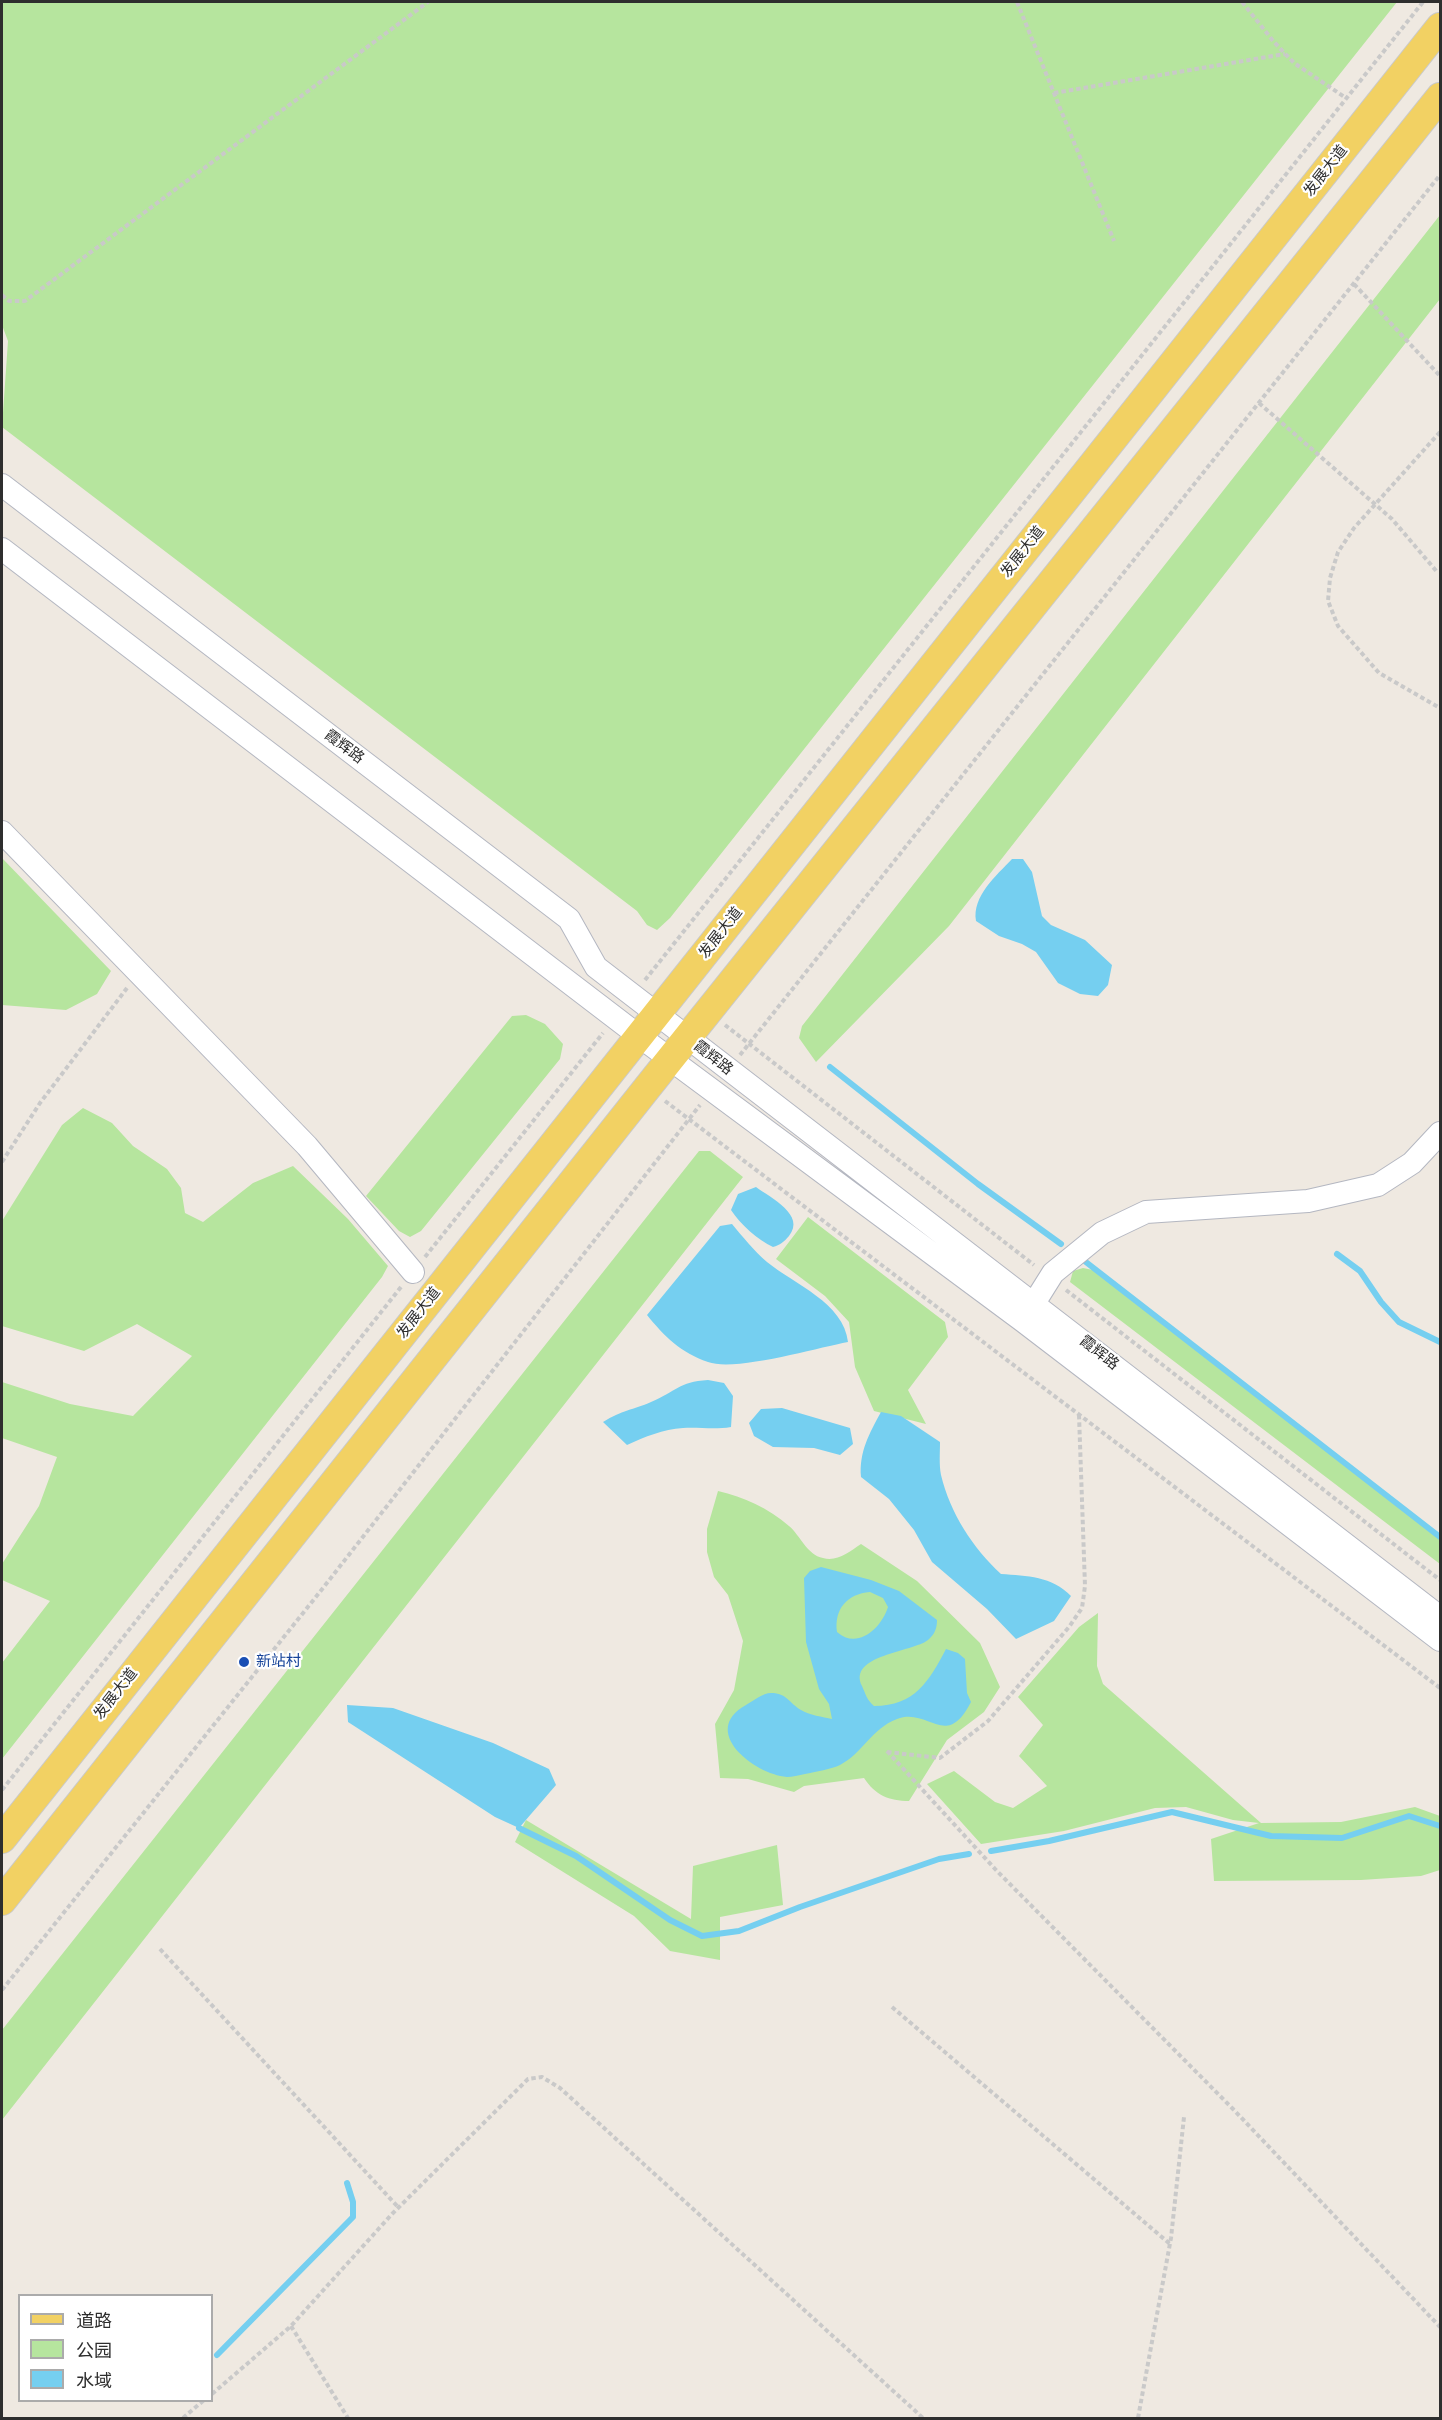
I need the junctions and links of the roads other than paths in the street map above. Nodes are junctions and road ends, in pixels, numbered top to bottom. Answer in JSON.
{"nodes":[{"id":1,"x":1440,"y":27,"type":"edge"},
{"id":2,"x":1440,"y":96,"type":"edge"},
{"id":3,"x":2,"y":485,"type":"edge"},
{"id":4,"x":2,"y":549,"type":"edge"},
{"id":5,"x":2,"y":831,"type":"edge"},
{"id":6,"x":656,"y":1014,"type":"junction"},
{"id":7,"x":639,"y":1036,"type":"junction"},
{"id":8,"x":679,"y":1049,"type":"junction"},
{"id":9,"x":1440,"y":1133,"type":"edge"},
{"id":10,"x":413,"y":1272,"type":"road end"},
{"id":11,"x":1028,"y":1312,"type":"junction"},
{"id":12,"x":1440,"y":1617,"type":"edge"},
{"id":13,"x":1440,"y":1640,"type":"edge"},
{"id":14,"x":2,"y":1839,"type":"edge"},
{"id":15,"x":2,"y":1902,"type":"edge"}],
"edges":[{"from":1,"to":6,"type":"main road","name":"发展大道"},
{"from":2,"to":8,"type":"main road"},
{"from":3,"to":6,"type":"street","name":"霞辉路"},
{"from":4,"to":7,"type":"street","name":"霞辉路"},
{"from":5,"to":10,"type":"street"},
{"from":6,"to":7,"type":"main road","name":"发展大道"},
{"from":6,"to":8,"type":"street","name":"霞辉路"},
{"from":7,"to":8,"type":"street","name":"霞辉路"},
{"from":7,"to":14,"type":"main road","name":"发展大道"},
{"from":8,"to":11,"type":"street","name":"霞辉路"},
{"from":8,"to":15,"type":"main road"},
{"from":9,"to":11,"type":"street"},
{"from":11,"to":12,"type":"street","name":"霞辉路"},
{"from":11,"to":13,"type":"street","name":"霞辉路"}]}
